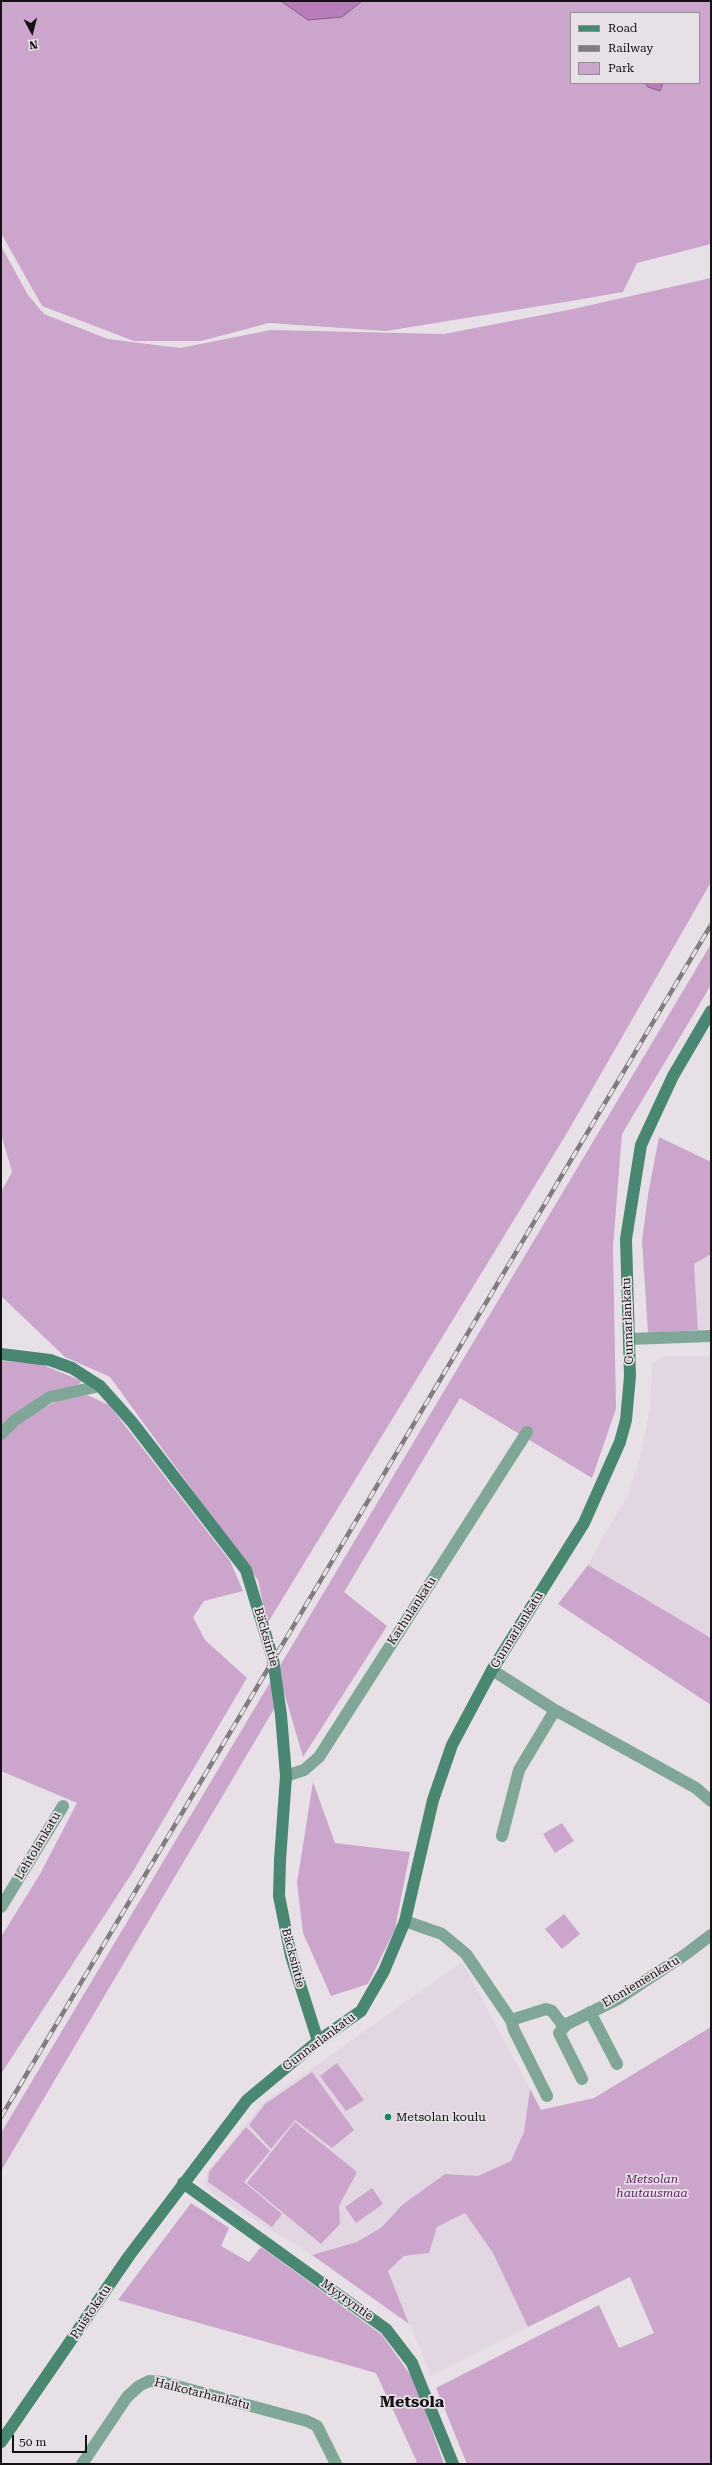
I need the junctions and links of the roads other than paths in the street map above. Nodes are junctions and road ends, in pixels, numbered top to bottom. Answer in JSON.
{"nodes":[{"id":1,"x":711,"y":1011,"type":"edge"},
{"id":2,"x":711,"y":1336,"type":"edge"},
{"id":3,"x":629,"y":1339,"type":"junction"},
{"id":4,"x":1,"y":1354,"type":"edge"},
{"id":5,"x":100,"y":1386,"type":"junction"},
{"id":6,"x":527,"y":1432,"type":"dead end"},
{"id":7,"x":1,"y":1434,"type":"edge"},
{"id":8,"x":492,"y":1670,"type":"junction"},
{"id":9,"x":555,"y":1710,"type":"junction"},
{"id":10,"x":286,"y":1776,"type":"junction"},
{"id":11,"x":711,"y":1801,"type":"edge"},
{"id":12,"x":63,"y":1806,"type":"dead end"},
{"id":13,"x":502,"y":1836,"type":"dead end"},
{"id":14,"x":1,"y":1907,"type":"edge"},
{"id":15,"x":405,"y":1921,"type":"junction"},
{"id":16,"x":711,"y":1935,"type":"edge"},
{"id":17,"x":590,"y":2012,"type":"junction"},
{"id":18,"x":511,"y":2020,"type":"junction"},
{"id":19,"x":567,"y":2024,"type":"junction"},
{"id":20,"x":318,"y":2041,"type":"junction"},
{"id":21,"x":617,"y":2064,"type":"dead end"},
{"id":22,"x":582,"y":2079,"type":"dead end"},
{"id":23,"x":547,"y":2096,"type":"dead end"},
{"id":24,"x":183,"y":2183,"type":"junction"},
{"id":25,"x":1,"y":2442,"type":"edge"},
{"id":26,"x":82,"y":2464,"type":"edge"},
{"id":27,"x":336,"y":2464,"type":"edge"},
{"id":28,"x":453,"y":2464,"type":"edge"}],
"edges":[{"from":1,"to":3,"type":"street","name":"Gunnarlankatu"},
{"from":2,"to":3,"type":"street"},
{"from":3,"to":8,"type":"street","name":"Gunnarlankatu"},
{"from":4,"to":5,"type":"street","name":"Bäcksintie"},
{"from":5,"to":7,"type":"street"},
{"from":5,"to":10,"type":"street","name":"Bäcksintie"},
{"from":6,"to":10,"type":"street","name":"Karhulankatu"},
{"from":8,"to":9,"type":"street"},
{"from":8,"to":15,"type":"street","name":"Gunnarlankatu"},
{"from":9,"to":11,"type":"street"},
{"from":9,"to":13,"type":"street"},
{"from":10,"to":20,"type":"street","name":"Bäcksintie"},
{"from":12,"to":14,"type":"street","name":"Lehtolankatu"},
{"from":15,"to":18,"type":"street"},
{"from":15,"to":20,"type":"street","name":"Gunnarlankatu"},
{"from":16,"to":17,"type":"street","name":"Eloniemenkatu"},
{"from":17,"to":19,"type":"street","name":"Eloniemenkatu"},
{"from":17,"to":21,"type":"street"},
{"from":18,"to":19,"type":"street"},
{"from":18,"to":23,"type":"street"},
{"from":19,"to":22,"type":"street"},
{"from":20,"to":24,"type":"street","name":"Gunnarlankatu"},
{"from":24,"to":25,"type":"street","name":"Puistokatu"},
{"from":24,"to":28,"type":"street","name":"Myyryntie"},
{"from":26,"to":27,"type":"street","name":"Halkotarhankatu"}]}
